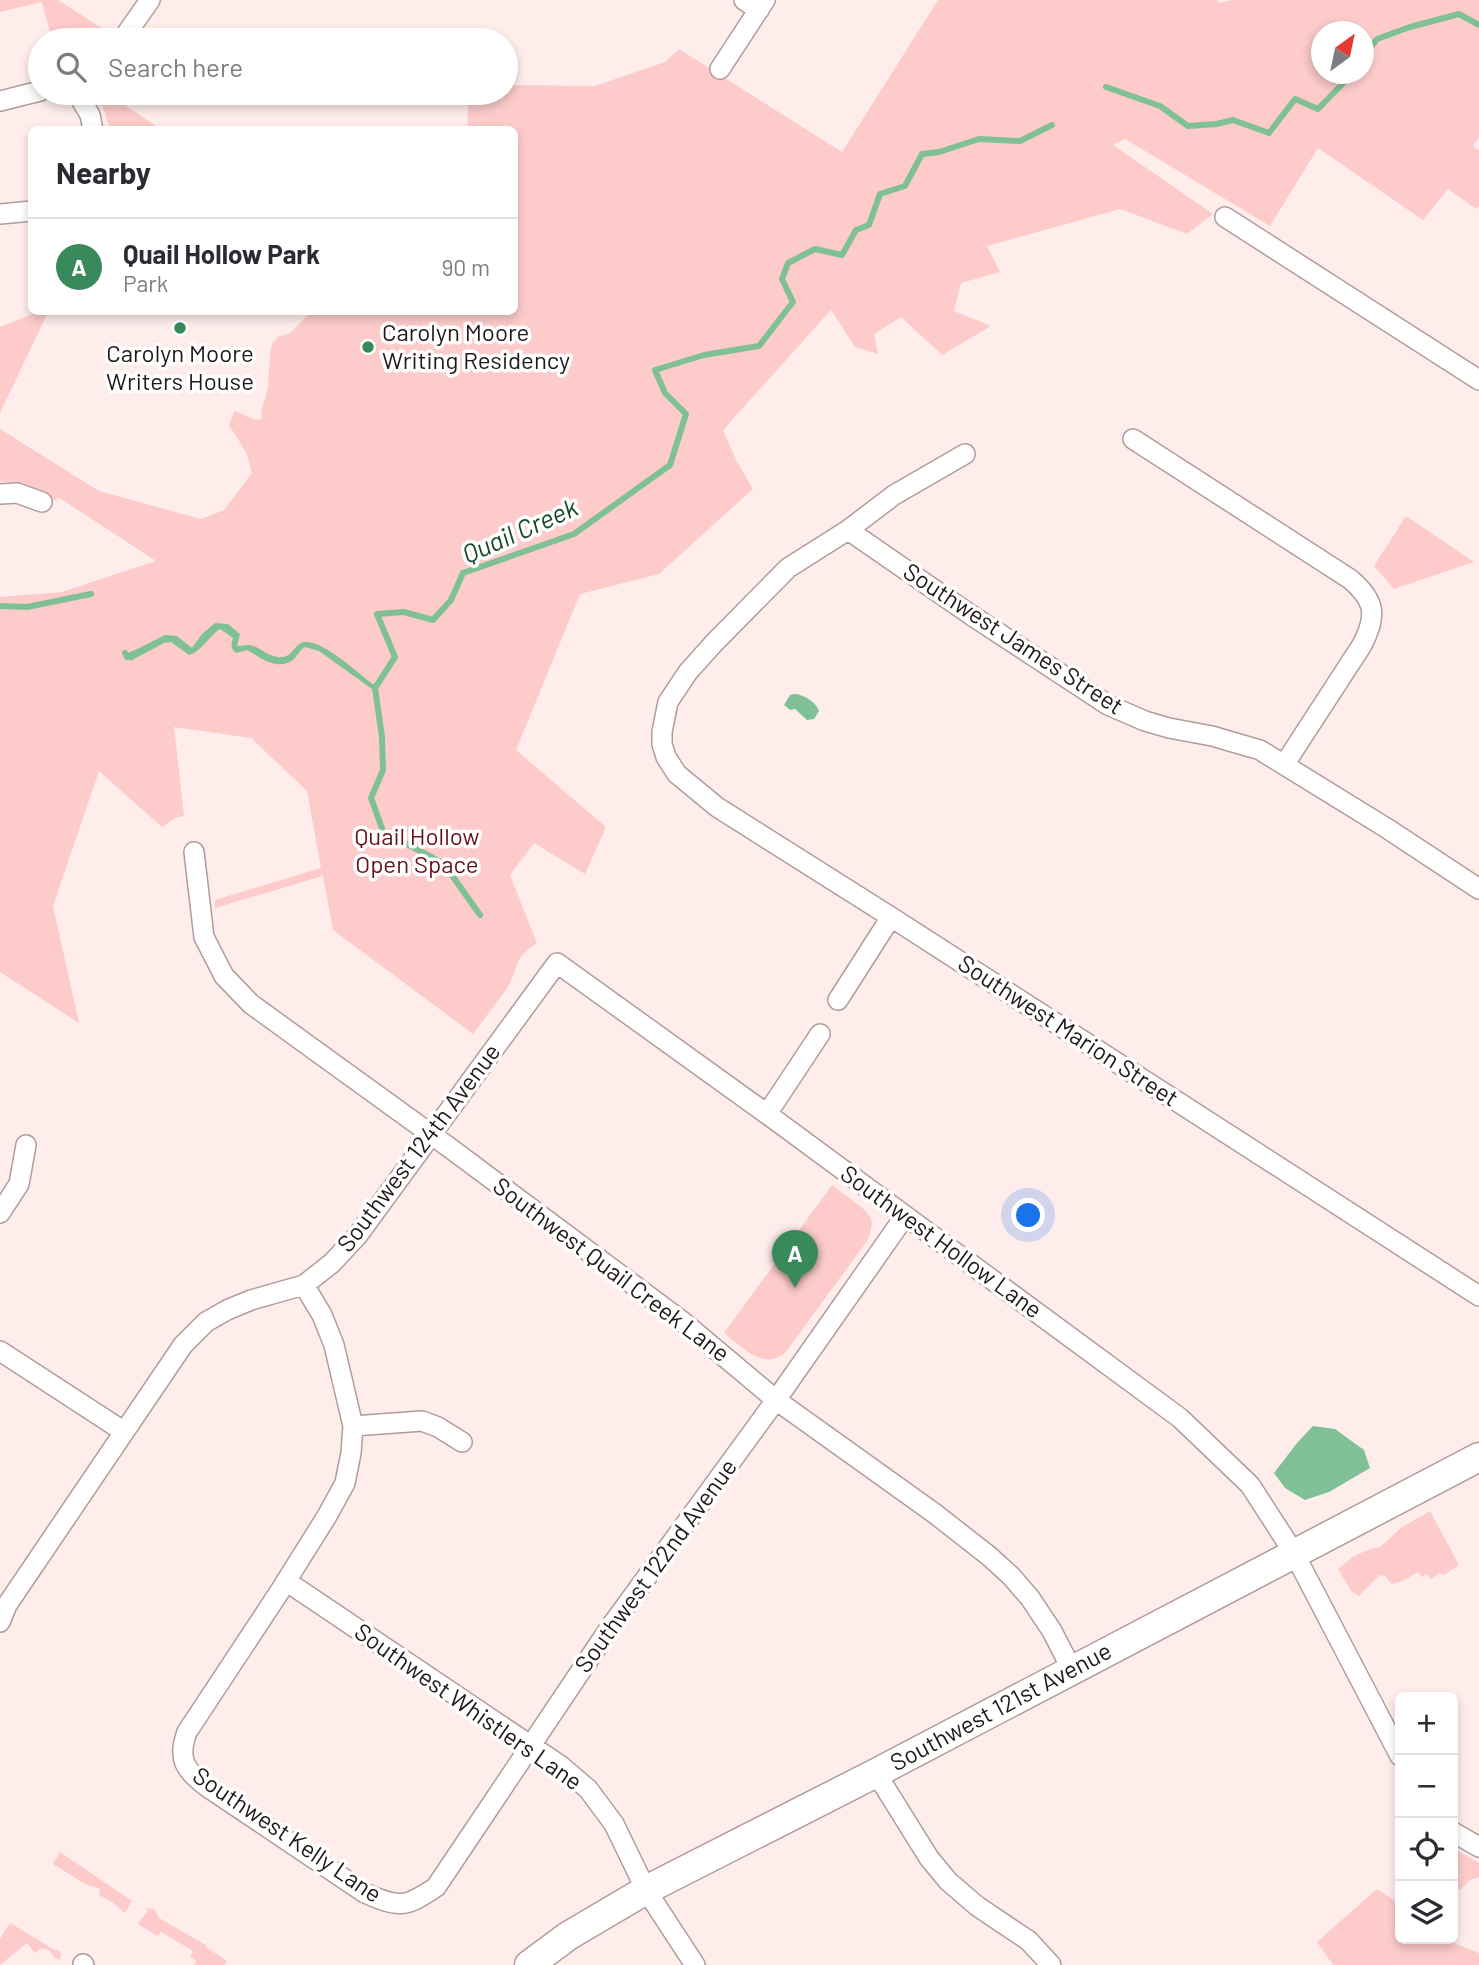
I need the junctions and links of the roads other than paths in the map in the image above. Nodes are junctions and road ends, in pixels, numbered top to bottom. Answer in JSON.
{"nodes":[{"id":1,"x":150,"y":0,"type":"edge"},
{"id":2,"x":756,"y":3,"type":"edge"},
{"id":3,"x":130,"y":28,"type":"edge"},
{"id":4,"x":720,"y":69,"type":"dead end"},
{"id":5,"x":28,"y":94,"type":"edge"},
{"id":6,"x":0,"y":101,"type":"edge"},
{"id":7,"x":84,"y":105,"type":"edge"},
{"id":8,"x":92,"y":126,"type":"edge"},
{"id":9,"x":28,"y":211,"type":"edge"},
{"id":10,"x":0,"y":214,"type":"edge"},
{"id":11,"x":1224,"y":217,"type":"dead end"},
{"id":12,"x":1479,"y":380,"type":"edge"},
{"id":13,"x":1133,"y":439,"type":"dead end"},
{"id":14,"x":965,"y":454,"type":"dead end"},
{"id":15,"x":0,"y":494,"type":"edge"},
{"id":16,"x":42,"y":502,"type":"dead end"},
{"id":17,"x":848,"y":530,"type":"junction"},
{"id":18,"x":1284,"y":765,"type":"junction"},
{"id":19,"x":194,"y":852,"type":"dead end"},
{"id":20,"x":1479,"y":889,"type":"edge"},
{"id":21,"x":891,"y":917,"type":"junction"},
{"id":22,"x":557,"y":963,"type":"joint"},
{"id":23,"x":838,"y":1000,"type":"dead end"},
{"id":24,"x":820,"y":1034,"type":"dead end"},
{"id":25,"x":767,"y":1114,"type":"junction"},
{"id":26,"x":431,"y":1134,"type":"junction"},
{"id":27,"x":26,"y":1146,"type":"dead end"},
{"id":28,"x":0,"y":1213,"type":"edge"},
{"id":29,"x":905,"y":1216,"type":"junction"},
{"id":30,"x":304,"y":1285,"type":"junction"},
{"id":31,"x":1479,"y":1296,"type":"edge"},
{"id":32,"x":0,"y":1351,"type":"edge"},
{"id":33,"x":776,"y":1399,"type":"junction"},
{"id":34,"x":353,"y":1426,"type":"junction"},
{"id":35,"x":123,"y":1432,"type":"junction"},
{"id":36,"x":462,"y":1442,"type":"dead end"},
{"id":37,"x":1479,"y":1457,"type":"edge"},
{"id":38,"x":1294,"y":1553,"type":"junction"},
{"id":39,"x":286,"y":1581,"type":"junction"},
{"id":40,"x":0,"y":1622,"type":"edge"},
{"id":41,"x":1072,"y":1670,"type":"junction"},
{"id":42,"x":530,"y":1745,"type":"junction"},
{"id":43,"x":1399,"y":1755,"type":"edge"},
{"id":44,"x":876,"y":1773,"type":"junction"},
{"id":45,"x":1458,"y":1835,"type":"edge"},
{"id":46,"x":1479,"y":1847,"type":"edge"},
{"id":47,"x":646,"y":1890,"type":"junction"},
{"id":48,"x":401,"y":1905,"type":"joint"},
{"id":49,"x":528,"y":1965,"type":"edge"},
{"id":50,"x":695,"y":1965,"type":"edge"},
{"id":51,"x":1051,"y":1965,"type":"edge"}],
"edges":[{"from":1,"to":3,"type":"street"},
{"from":2,"to":4,"type":"street"},
{"from":5,"to":6,"type":"street"},
{"from":7,"to":8,"type":"street"},
{"from":9,"to":10,"type":"street"},
{"from":11,"to":12,"type":"street"},
{"from":13,"to":18,"type":"street"},
{"from":14,"to":17,"type":"street"},
{"from":15,"to":16,"type":"street"},
{"from":17,"to":18,"type":"street","name":"Southwest James Street"},
{"from":17,"to":21,"type":"street","name":"Southwest Marion Street"},
{"from":18,"to":20,"type":"street","name":"Southwest James Street"},
{"from":19,"to":26,"type":"street","name":"Southwest Quail Creek Lane"},
{"from":21,"to":23,"type":"street"},
{"from":21,"to":31,"type":"street","name":"Southwest Marion Street"},
{"from":22,"to":25,"type":"street","name":"Southwest Hollow Lane"},
{"from":22,"to":26,"type":"street","name":"Southwest 124th Avenue"},
{"from":24,"to":25,"type":"street"},
{"from":25,"to":29,"type":"street","name":"Southwest Hollow Lane"},
{"from":26,"to":30,"type":"street","name":"Southwest 124th Avenue"},
{"from":26,"to":33,"type":"street","name":"Southwest Quail Creek Lane"},
{"from":27,"to":28,"type":"street"},
{"from":29,"to":33,"type":"street","name":"Southwest 122nd Avenue"},
{"from":29,"to":38,"type":"street","name":"Southwest Hollow Lane"},
{"from":30,"to":34,"type":"street"},
{"from":30,"to":35,"type":"street","name":"Southwest 124th Avenue"},
{"from":32,"to":35,"type":"street"},
{"from":33,"to":41,"type":"street","name":"Southwest Quail Creek Lane"},
{"from":33,"to":42,"type":"street","name":"Southwest 122nd Avenue"},
{"from":34,"to":36,"type":"street"},
{"from":34,"to":39,"type":"street"},
{"from":35,"to":40,"type":"street","name":"Southwest 124th Avenue"},
{"from":37,"to":38,"type":"main road","name":"Southwest 121st Avenue"},
{"from":38,"to":41,"type":"main road","name":"Southwest 121st Avenue"},
{"from":38,"to":43,"type":"street","name":"Southwest Hollow Lane"},
{"from":39,"to":42,"type":"street","name":"Southwest Whistlers Lane"},
{"from":39,"to":48,"type":"street","name":"Southwest Kelly Lane"},
{"from":41,"to":44,"type":"main road","name":"Southwest 121st Avenue"},
{"from":42,"to":47,"type":"street","name":"Southwest Whistlers Lane"},
{"from":42,"to":48,"type":"street","name":"Southwest 122nd Avenue"},
{"from":44,"to":47,"type":"main road","name":"Southwest 121st Avenue"},
{"from":44,"to":51,"type":"street"},
{"from":45,"to":46,"type":"street"},
{"from":47,"to":49,"type":"main road","name":"Southwest 121st Avenue"},
{"from":47,"to":50,"type":"street","name":"Southwest Whistlers Lane"}]}
